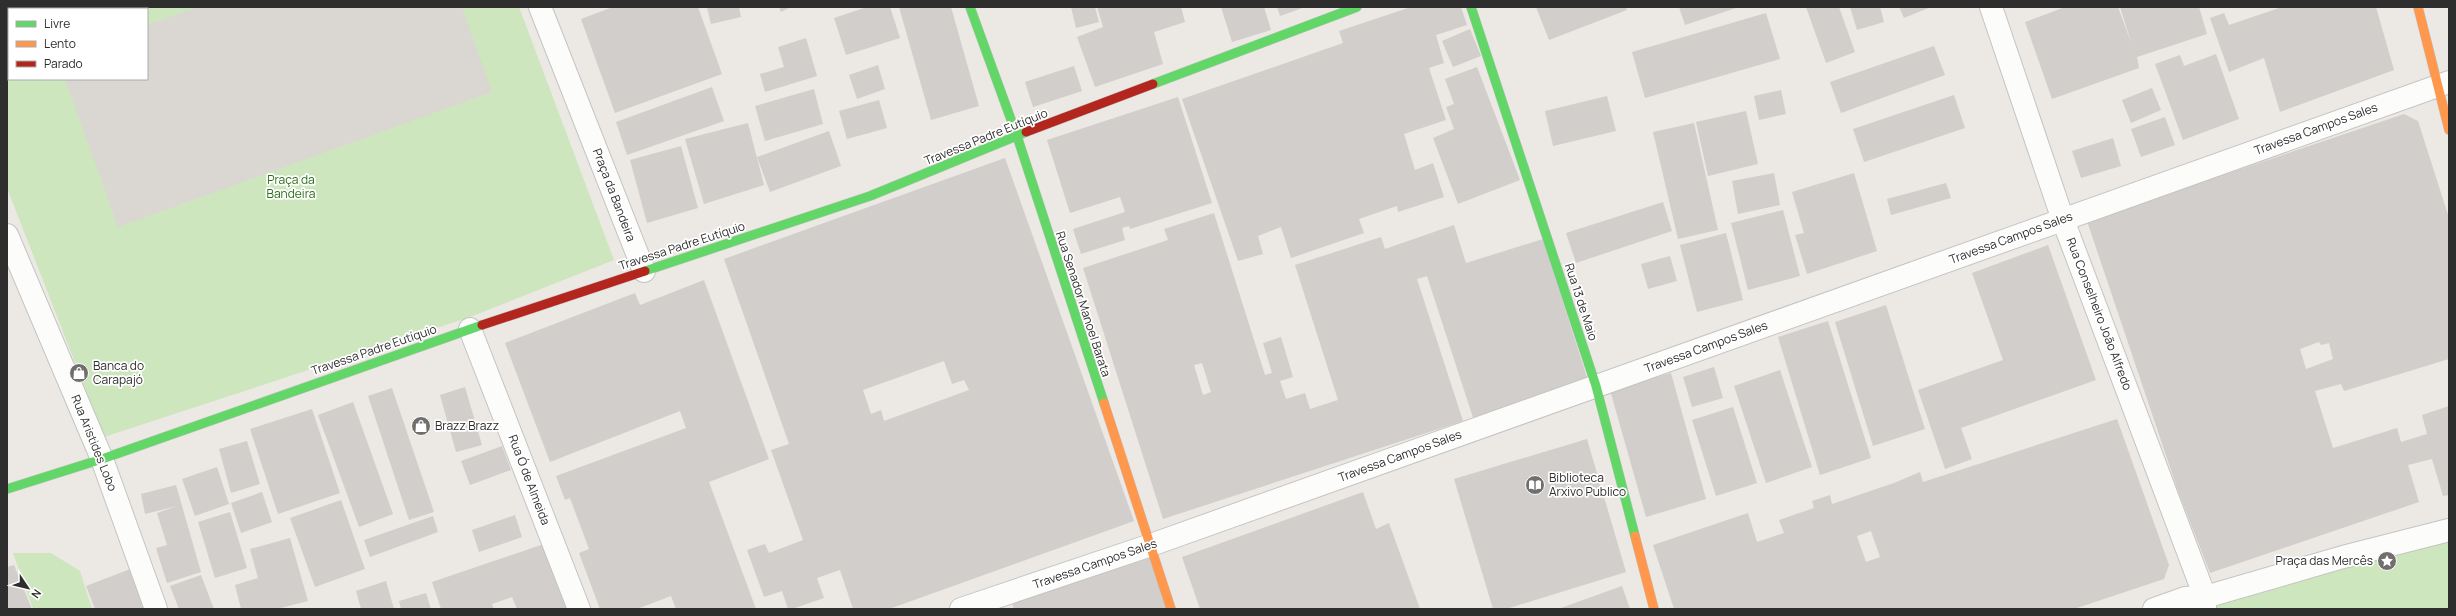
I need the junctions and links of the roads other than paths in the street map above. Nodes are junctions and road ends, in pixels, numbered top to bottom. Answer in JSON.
{"nodes":[{"id":1,"x":540,"y":7,"type":"edge"},
{"id":2,"x":970,"y":7,"type":"edge"},
{"id":3,"x":1357,"y":7,"type":"edge"},
{"id":4,"x":1471,"y":7,"type":"edge"},
{"id":5,"x":1991,"y":7,"type":"edge"},
{"id":6,"x":2418,"y":7,"type":"edge"},
{"id":7,"x":2443,"y":84,"type":"edge"},
{"id":8,"x":2449,"y":130,"type":"edge"},
{"id":9,"x":1017,"y":136,"type":"junction"},
{"id":10,"x":2063,"y":220,"type":"junction"},
{"id":11,"x":7,"y":235,"type":"edge"},
{"id":12,"x":644,"y":271,"type":"junction"},
{"id":13,"x":470,"y":329,"type":"junction"},
{"id":14,"x":1596,"y":386,"type":"junction"},
{"id":15,"x":102,"y":459,"type":"junction"},
{"id":16,"x":7,"y":489,"type":"edge"},
{"id":17,"x":2449,"y":530,"type":"edge"},
{"id":18,"x":1148,"y":546,"type":"junction"},
{"id":19,"x":2205,"y":603,"type":"edge"},
{"id":20,"x":156,"y":609,"type":"edge"},
{"id":21,"x":579,"y":609,"type":"edge"},
{"id":22,"x":961,"y":609,"type":"edge"},
{"id":23,"x":1171,"y":609,"type":"edge"},
{"id":24,"x":1654,"y":609,"type":"edge"},
{"id":25,"x":2154,"y":609,"type":"edge"}],
"edges":[{"from":1,"to":12,"type":"street","name":"Praça da Bandeira"},
{"from":2,"to":9,"type":"street","name":"Rua Senador Manoel Barata"},
{"from":3,"to":9,"type":"street","name":"Travessa Padre Eutíquio"},
{"from":4,"to":14,"type":"street","name":"Rua 13 de Maio"},
{"from":5,"to":10,"type":"street","name":"Rua Conselheiro João Alfredo"},
{"from":6,"to":7,"type":"street"},
{"from":7,"to":8,"type":"street"},
{"from":7,"to":10,"type":"street","name":"Travessa Campos Sales"},
{"from":9,"to":12,"type":"street","name":"Travessa Padre Eutíquio"},
{"from":9,"to":18,"type":"street","name":"Rua Senador Manoel Barata"},
{"from":10,"to":14,"type":"street","name":"Travessa Campos Sales"},
{"from":10,"to":19,"type":"street","name":"Rua Conselheiro João Alfredo"},
{"from":11,"to":15,"type":"street","name":"Rua Aristides Lobo"},
{"from":12,"to":13,"type":"street","name":"Travessa Padre Eutíquio"},
{"from":13,"to":15,"type":"street","name":"Travessa Padre Eutíquio"},
{"from":13,"to":21,"type":"street","name":"Rua Ó de Almeida"},
{"from":14,"to":18,"type":"street","name":"Travessa Campos Sales"},
{"from":14,"to":24,"type":"street","name":"Rua 13 de Maio"},
{"from":15,"to":16,"type":"street","name":"Travessa Padre Eutíquio"},
{"from":15,"to":20,"type":"street","name":"Rua Aristides Lobo"},
{"from":17,"to":19,"type":"street"},
{"from":18,"to":22,"type":"street","name":"Travessa Campos Sales"},
{"from":18,"to":23,"type":"street","name":"Rua Senador Manoel Barata"},
{"from":19,"to":25,"type":"street"}]}
